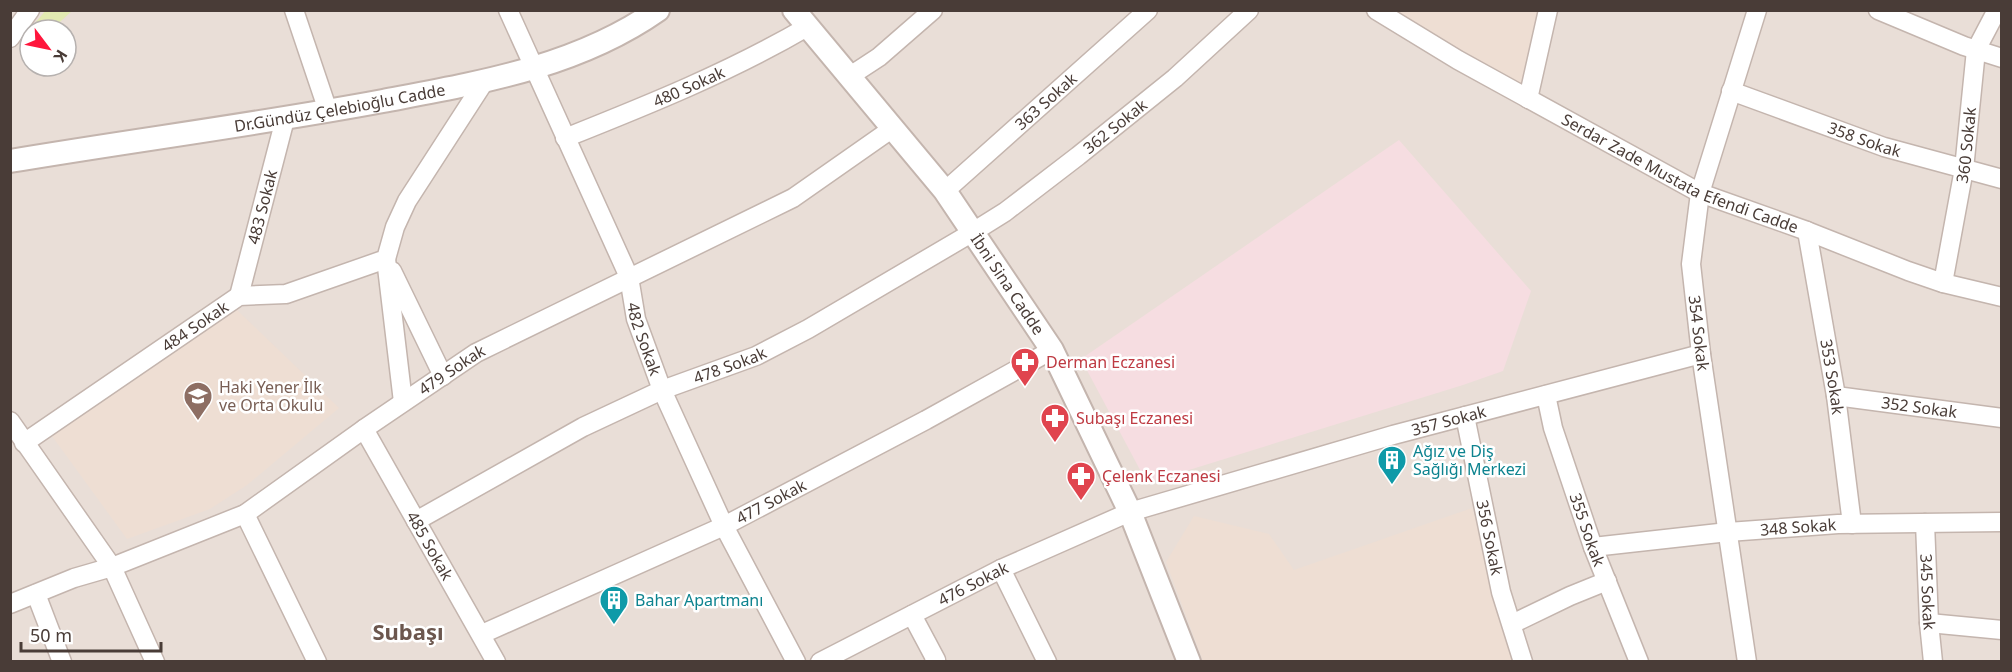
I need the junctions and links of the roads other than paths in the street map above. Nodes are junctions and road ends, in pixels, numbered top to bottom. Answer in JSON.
{"nodes":[{"id":1,"x":30,"y":10,"type":"edge"},
{"id":2,"x":294,"y":10,"type":"edge"},
{"id":3,"x":508,"y":10,"type":"edge"},
{"id":4,"x":933,"y":10,"type":"edge"},
{"id":5,"x":1148,"y":10,"type":"edge"},
{"id":6,"x":1249,"y":10,"type":"edge"},
{"id":7,"x":1376,"y":10,"type":"edge"},
{"id":8,"x":1548,"y":10,"type":"edge"},
{"id":9,"x":1756,"y":10,"type":"edge"},
{"id":10,"x":1878,"y":10,"type":"edge"},
{"id":11,"x":1997,"y":10,"type":"edge"},
{"id":12,"x":644,"y":14,"type":"edge"},
{"id":13,"x":801,"y":19,"type":"edge"},
{"id":14,"x":10,"y":38,"type":"edge"},
{"id":15,"x":1976,"y":50,"type":"junction"},
{"id":16,"x":2001,"y":58,"type":"edge"},
{"id":17,"x":535,"y":68,"type":"junction"},
{"id":18,"x":850,"y":76,"type":"junction"},
{"id":19,"x":484,"y":82,"type":"junction"},
{"id":20,"x":1731,"y":91,"type":"junction"},
{"id":21,"x":1528,"y":99,"type":"junction"},
{"id":22,"x":328,"y":111,"type":"junction"},
{"id":23,"x":285,"y":119,"type":"junction"},
{"id":24,"x":893,"y":128,"type":"junction"},
{"id":25,"x":565,"y":138,"type":"junction"},
{"id":26,"x":10,"y":161,"type":"edge"},
{"id":27,"x":1964,"y":170,"type":"junction"},
{"id":28,"x":2001,"y":179,"type":"edge"},
{"id":29,"x":945,"y":191,"type":"junction"},
{"id":30,"x":1700,"y":193,"type":"junction"},
{"id":31,"x":1808,"y":231,"type":"junction"},
{"id":32,"x":974,"y":232,"type":"junction"},
{"id":33,"x":386,"y":259,"type":"junction"},
{"id":34,"x":629,"y":277,"type":"junction"},
{"id":35,"x":1943,"y":283,"type":"junction"},
{"id":36,"x":239,"y":296,"type":"junction"},
{"id":37,"x":2001,"y":297,"type":"edge"},
{"id":38,"x":1052,"y":350,"type":"junction"},
{"id":39,"x":1701,"y":354,"type":"junction"},
{"id":40,"x":443,"y":376,"type":"junction"},
{"id":41,"x":662,"y":390,"type":"junction"},
{"id":42,"x":1546,"y":395,"type":"junction"},
{"id":43,"x":1836,"y":396,"type":"junction"},
{"id":44,"x":402,"y":402,"type":"junction"},
{"id":45,"x":1465,"y":416,"type":"junction"},
{"id":46,"x":2001,"y":418,"type":"edge"},
{"id":47,"x":10,"y":421,"type":"edge"},
{"id":48,"x":364,"y":429,"type":"junction"},
{"id":49,"x":24,"y":442,"type":"junction"},
{"id":50,"x":1130,"y":512,"type":"junction"},
{"id":51,"x":245,"y":514,"type":"junction"},
{"id":52,"x":417,"y":520,"type":"junction"},
{"id":53,"x":2001,"y":522,"type":"edge"},
{"id":54,"x":1925,"y":523,"type":"junction"},
{"id":55,"x":1852,"y":524,"type":"junction"},
{"id":56,"x":724,"y":526,"type":"junction"},
{"id":57,"x":1728,"y":532,"type":"junction"},
{"id":58,"x":1593,"y":548,"type":"junction"},
{"id":59,"x":112,"y":567,"type":"junction"},
{"id":60,"x":1001,"y":568,"type":"junction"},
{"id":61,"x":1607,"y":581,"type":"junction"},
{"id":62,"x":36,"y":594,"type":"junction"},
{"id":63,"x":10,"y":604,"type":"edge"},
{"id":64,"x":912,"y":615,"type":"junction"},
{"id":65,"x":1929,"y":623,"type":"junction"},
{"id":66,"x":1512,"y":624,"type":"junction"},
{"id":67,"x":2001,"y":630,"type":"edge"},
{"id":68,"x":482,"y":634,"type":"junction"},
{"id":69,"x":62,"y":662,"type":"edge"},
{"id":70,"x":155,"y":662,"type":"edge"},
{"id":71,"x":317,"y":662,"type":"edge"},
{"id":72,"x":496,"y":662,"type":"edge"},
{"id":73,"x":796,"y":662,"type":"edge"},
{"id":74,"x":820,"y":662,"type":"edge"},
{"id":75,"x":934,"y":662,"type":"edge"},
{"id":76,"x":1047,"y":662,"type":"edge"},
{"id":77,"x":1190,"y":662,"type":"edge"},
{"id":78,"x":1523,"y":662,"type":"edge"},
{"id":79,"x":1639,"y":662,"type":"edge"},
{"id":80,"x":1747,"y":662,"type":"edge"},
{"id":81,"x":1933,"y":662,"type":"edge"}],
"edges":[{"from":1,"to":14,"type":"street"},
{"from":2,"to":22,"type":"street"},
{"from":3,"to":17,"type":"street","name":"482 Sokak"},
{"from":4,"to":18,"type":"street"},
{"from":5,"to":29,"type":"street","name":"363 Sokak"},
{"from":6,"to":32,"type":"street","name":"362 Sokak"},
{"from":7,"to":21,"type":"street","name":"Serdar Zade Mustata Efendi Cadde"},
{"from":8,"to":21,"type":"street"},
{"from":9,"to":20,"type":"street","name":"354 Sokak"},
{"from":10,"to":15,"type":"street"},
{"from":11,"to":15,"type":"street","name":"360 Sokak"},
{"from":12,"to":17,"type":"street","name":"Dr.Gündüz Çelebioğlu Cadde"},
{"from":13,"to":18,"type":"street","name":"İbni Sina Cadde"},
{"from":13,"to":25,"type":"street","name":"480 Sokak"},
{"from":15,"to":16,"type":"street"},
{"from":15,"to":27,"type":"street","name":"360 Sokak"},
{"from":17,"to":19,"type":"street","name":"Dr.Gündüz Çelebioğlu Cadde"},
{"from":17,"to":25,"type":"street","name":"482 Sokak"},
{"from":18,"to":24,"type":"street","name":"İbni Sina Cadde"},
{"from":19,"to":22,"type":"street","name":"Dr.Gündüz Çelebioğlu Cadde"},
{"from":19,"to":33,"type":"street"},
{"from":20,"to":27,"type":"street","name":"358 Sokak"},
{"from":20,"to":30,"type":"street","name":"354 Sokak"},
{"from":21,"to":30,"type":"street","name":"Serdar Zade Mustata Efendi Cadde"},
{"from":22,"to":23,"type":"street","name":"Dr.Gündüz Çelebioğlu Cadde"},
{"from":23,"to":26,"type":"street","name":"Dr.Gündüz Çelebioğlu Cadde"},
{"from":23,"to":36,"type":"street","name":"483 Sokak"},
{"from":24,"to":29,"type":"street","name":"İbni Sina Cadde"},
{"from":24,"to":34,"type":"street","name":"479 Sokak"},
{"from":25,"to":34,"type":"street","name":"482 Sokak"},
{"from":27,"to":28,"type":"street","name":"358 Sokak"},
{"from":27,"to":35,"type":"street","name":"360 Sokak"},
{"from":29,"to":32,"type":"street","name":"İbni Sina Cadde"},
{"from":30,"to":31,"type":"street","name":"Serdar Zade Mustata Efendi Cadde"},
{"from":30,"to":39,"type":"street","name":"354 Sokak"},
{"from":31,"to":35,"type":"street","name":"Serdar Zade Mustata Efendi Cadde"},
{"from":31,"to":43,"type":"street","name":"353 Sokak"},
{"from":32,"to":38,"type":"street","name":"İbni Sina Cadde"},
{"from":32,"to":41,"type":"street","name":"478 Sokak"},
{"from":33,"to":36,"type":"street","name":"484 Sokak"},
{"from":33,"to":40,"type":"street"},
{"from":33,"to":44,"type":"street"},
{"from":34,"to":40,"type":"street","name":"479 Sokak"},
{"from":34,"to":41,"type":"street","name":"482 Sokak"},
{"from":35,"to":37,"type":"street","name":"Serdar Zade Mustata Efendi Cadde"},
{"from":36,"to":49,"type":"street","name":"484 Sokak"},
{"from":38,"to":50,"type":"street","name":"İbni Sina Cadde"},
{"from":38,"to":56,"type":"street","name":"477 Sokak"},
{"from":39,"to":42,"type":"street","name":"357 Sokak"},
{"from":39,"to":57,"type":"street","name":"354 Sokak"},
{"from":40,"to":44,"type":"street","name":"479 Sokak"},
{"from":41,"to":52,"type":"street","name":"478 Sokak"},
{"from":41,"to":56,"type":"street","name":"482 Sokak"},
{"from":42,"to":45,"type":"street","name":"357 Sokak"},
{"from":42,"to":58,"type":"street","name":"355 Sokak"},
{"from":43,"to":46,"type":"street","name":"352 Sokak"},
{"from":43,"to":55,"type":"street","name":"353 Sokak"},
{"from":44,"to":48,"type":"street","name":"479 Sokak"},
{"from":45,"to":50,"type":"street","name":"357 Sokak"},
{"from":45,"to":66,"type":"street","name":"356 Sokak"},
{"from":47,"to":49,"type":"street"},
{"from":48,"to":51,"type":"street","name":"479 Sokak"},
{"from":48,"to":52,"type":"street","name":"485 Sokak"},
{"from":49,"to":59,"type":"street"},
{"from":50,"to":60,"type":"street","name":"476 Sokak"},
{"from":50,"to":77,"type":"street","name":"İbni Sina Cadde"},
{"from":51,"to":59,"type":"street","name":"479 Sokak"},
{"from":51,"to":71,"type":"street"},
{"from":52,"to":68,"type":"street","name":"485 Sokak"},
{"from":53,"to":54,"type":"street","name":"348 Sokak"},
{"from":54,"to":55,"type":"street","name":"348 Sokak"},
{"from":54,"to":65,"type":"street","name":"345 Sokak"},
{"from":55,"to":57,"type":"street","name":"348 Sokak"},
{"from":56,"to":68,"type":"street","name":"477 Sokak"},
{"from":56,"to":73,"type":"street","name":"482 Sokak"},
{"from":57,"to":58,"type":"street","name":"348 Sokak"},
{"from":57,"to":80,"type":"street","name":"354 Sokak"},
{"from":58,"to":61,"type":"street","name":"355 Sokak"},
{"from":59,"to":62,"type":"street","name":"479 Sokak"},
{"from":59,"to":70,"type":"street"},
{"from":60,"to":64,"type":"street","name":"476 Sokak"},
{"from":60,"to":76,"type":"street"},
{"from":61,"to":66,"type":"street"},
{"from":61,"to":79,"type":"street","name":"355 Sokak"},
{"from":62,"to":63,"type":"street","name":"479 Sokak"},
{"from":62,"to":69,"type":"street"},
{"from":64,"to":74,"type":"street","name":"476 Sokak"},
{"from":64,"to":75,"type":"street"},
{"from":65,"to":67,"type":"street"},
{"from":65,"to":81,"type":"street","name":"345 Sokak"},
{"from":66,"to":78,"type":"street","name":"356 Sokak"},
{"from":68,"to":72,"type":"street","name":"485 Sokak"}]}
